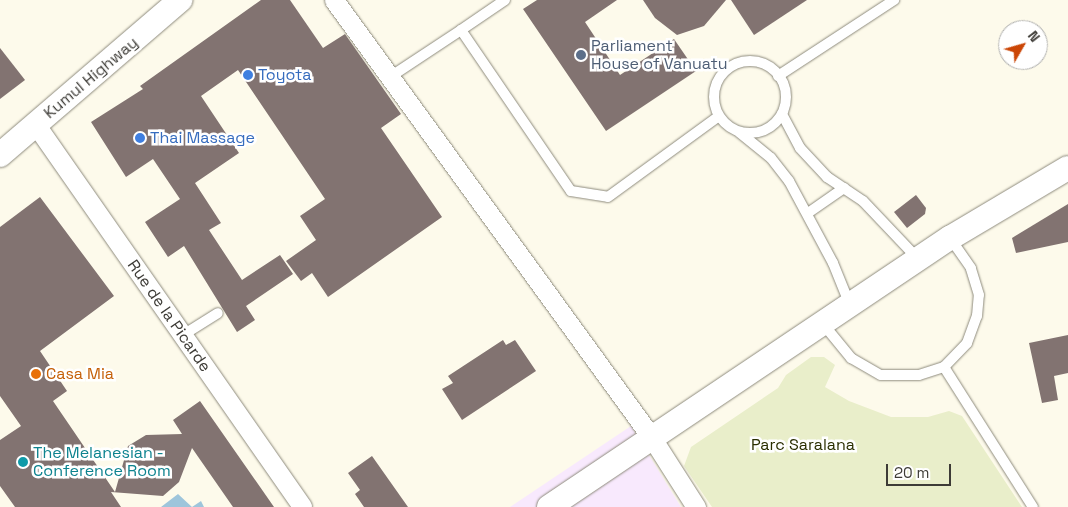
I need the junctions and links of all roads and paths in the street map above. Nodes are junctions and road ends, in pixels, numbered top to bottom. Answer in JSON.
{"nodes":[{"id":1,"x":180,"y":0,"type":"edge"},
{"id":2,"x":334,"y":0,"type":"edge"},
{"id":3,"x":506,"y":0,"type":"edge"},
{"id":4,"x":894,"y":0,"type":"edge"},
{"id":5,"x":461,"y":30,"type":"junction"},
{"id":6,"x":390,"y":76,"type":"junction"},
{"id":7,"x":778,"y":76,"type":"junction"},
{"id":8,"x":782,"y":114,"type":"junction"},
{"id":9,"x":719,"y":116,"type":"junction"},
{"id":10,"x":36,"y":125,"type":"junction"},
{"id":11,"x":739,"y":132,"type":"junction"},
{"id":12,"x":0,"y":155,"type":"edge"},
{"id":13,"x":1068,"y":168,"type":"edge"},
{"id":14,"x":844,"y":188,"type":"junction"},
{"id":15,"x":808,"y":213,"type":"junction"},
{"id":16,"x":950,"y":238,"type":"junction"},
{"id":17,"x":918,"y":260,"type":"junction"},
{"id":18,"x":851,"y":306,"type":"junction"},
{"id":19,"x":218,"y":313,"type":"dead end"},
{"id":20,"x":824,"y":325,"type":"junction"},
{"id":21,"x":183,"y":335,"type":"junction"},
{"id":22,"x":944,"y":367,"type":"junction"},
{"id":23,"x":652,"y":438,"type":"junction"},
{"id":24,"x":302,"y":507,"type":"edge"},
{"id":25,"x":549,"y":507,"type":"edge"},
{"id":26,"x":696,"y":507,"type":"edge"},
{"id":27,"x":1033,"y":507,"type":"edge"}],
"edges":[{"from":1,"to":10,"type":"street","name":"Kumul Highway"},
{"from":2,"to":6,"type":"street"},
{"from":3,"to":5,"type":"lane"},
{"from":4,"to":7,"type":"lane"},
{"from":5,"to":6,"type":"lane"},
{"from":5,"to":9,"type":"lane"},
{"from":6,"to":23,"type":"street"},
{"from":7,"to":8,"type":"lane"},
{"from":7,"to":9,"type":"lane"},
{"from":8,"to":11,"type":"lane"},
{"from":8,"to":14,"type":"lane"},
{"from":9,"to":11,"type":"lane"},
{"from":10,"to":12,"type":"street","name":"Kumul Highway"},
{"from":10,"to":21,"type":"street","name":"Rue de la Picarde"},
{"from":11,"to":15,"type":"lane"},
{"from":13,"to":16,"type":"street"},
{"from":14,"to":15,"type":"lane"},
{"from":14,"to":17,"type":"lane"},
{"from":15,"to":18,"type":"lane"},
{"from":16,"to":17,"type":"street"},
{"from":16,"to":22,"type":"lane"},
{"from":17,"to":18,"type":"street"},
{"from":18,"to":20,"type":"street"},
{"from":19,"to":21,"type":"lane"},
{"from":20,"to":22,"type":"lane"},
{"from":20,"to":23,"type":"street"},
{"from":21,"to":24,"type":"street","name":"Rue de la Picarde"},
{"from":22,"to":27,"type":"lane"},
{"from":23,"to":25,"type":"street"},
{"from":23,"to":26,"type":"street"}]}
